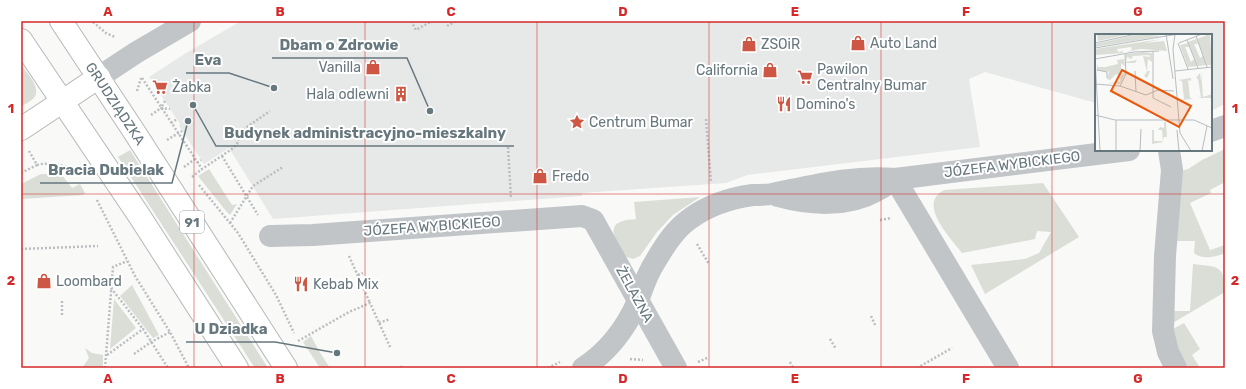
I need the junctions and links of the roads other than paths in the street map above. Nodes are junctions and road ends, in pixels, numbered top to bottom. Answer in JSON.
{"nodes":[{"id":1,"x":61,"y":21,"type":"edge"},
{"id":2,"x":190,"y":21,"type":"edge"},
{"id":3,"x":21,"y":40,"type":"edge"},
{"id":4,"x":98,"y":77,"type":"junction"},
{"id":5,"x":62,"y":101,"type":"junction"},
{"id":6,"x":1225,"y":126,"type":"edge"},
{"id":7,"x":21,"y":129,"type":"edge"},
{"id":8,"x":1212,"y":131,"type":"edge"},
{"id":9,"x":1121,"y":151,"type":"edge"},
{"id":10,"x":1169,"y":151,"type":"edge"},
{"id":11,"x":895,"y":179,"type":"junction"},
{"id":12,"x":593,"y":220,"type":"joint"},
{"id":13,"x":270,"y":236,"type":"road end"},
{"id":14,"x":638,"y":300,"type":"junction"},
{"id":15,"x":237,"y":368,"type":"edge"},
{"id":16,"x":286,"y":368,"type":"edge"},
{"id":17,"x":583,"y":368,"type":"edge"},
{"id":18,"x":676,"y":368,"type":"edge"},
{"id":19,"x":1008,"y":368,"type":"edge"},
{"id":20,"x":1176,"y":368,"type":"edge"}],
"edges":[{"from":1,"to":4,"type":"main road","name":"GRUDZIĄDZKA","number":"91"},
{"from":2,"to":4,"type":"street"},
{"from":3,"to":5,"type":"main road"},
{"from":4,"to":5,"type":"main road"},
{"from":4,"to":16,"type":"main road","name":"GRUDZIĄDZKA","number":"91"},
{"from":5,"to":7,"type":"main road"},
{"from":5,"to":15,"type":"main road"},
{"from":6,"to":8,"type":"street"},
{"from":9,"to":11,"type":"street","name":"JÓZEFA WYBICKIEGO"},
{"from":10,"to":20,"type":"street"},
{"from":11,"to":14,"type":"street","name":"JÓZEFA WYBICKIEGO"},
{"from":11,"to":19,"type":"street"},
{"from":12,"to":13,"type":"street","name":"JÓZEFA WYBICKIEGO"},
{"from":12,"to":14,"type":"street","name":"ŻELAZNA"},
{"from":14,"to":17,"type":"street","name":"JÓZEFA WYBICKIEGO"},
{"from":14,"to":18,"type":"street","name":"ŻELAZNA"}]}
